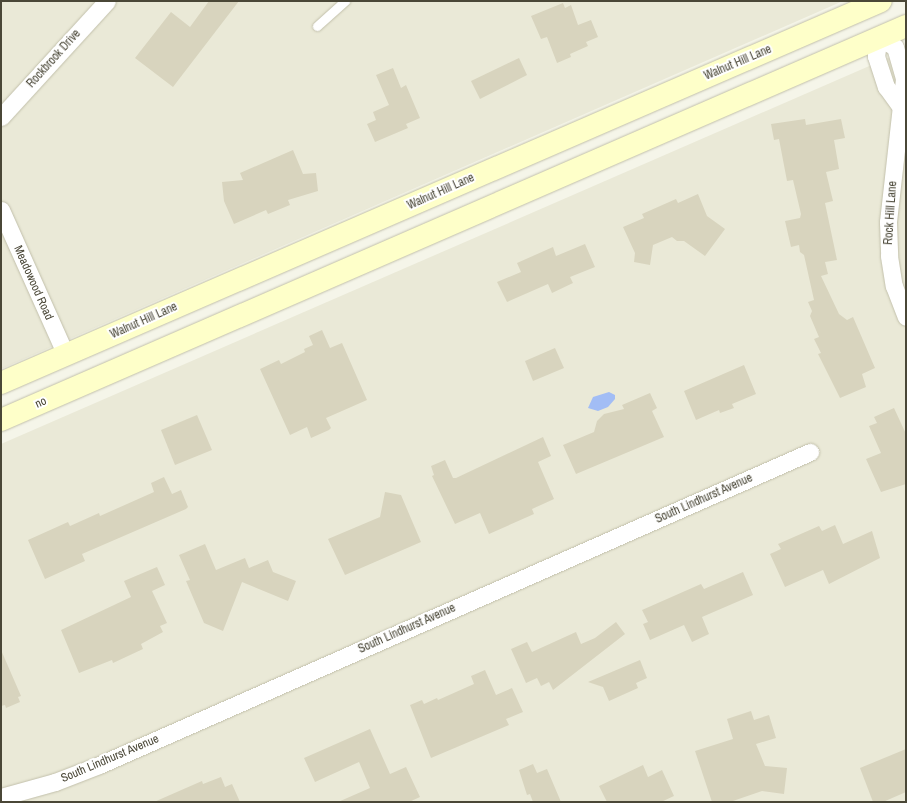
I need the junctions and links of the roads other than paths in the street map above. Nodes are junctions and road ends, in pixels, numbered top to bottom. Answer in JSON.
{"nodes":[{"id":1,"x":107,"y":1,"type":"edge"},
{"id":2,"x":345,"y":1,"type":"edge"},
{"id":3,"x":873,"y":4,"type":"edge"},
{"id":4,"x":317,"y":26,"type":"dead end"},
{"id":5,"x":906,"y":26,"type":"edge"},
{"id":6,"x":879,"y":38,"type":"junction"},
{"id":7,"x":1,"y":117,"type":"edge"},
{"id":8,"x":444,"y":191,"type":"junction"},
{"id":9,"x":1,"y":210,"type":"edge"},
{"id":10,"x":458,"y":221,"type":"junction"},
{"id":11,"x":906,"y":317,"type":"edge"},
{"id":12,"x":66,"y":355,"type":"junction"},
{"id":13,"x":1,"y":383,"type":"edge"},
{"id":14,"x":80,"y":385,"type":"junction"},
{"id":15,"x":1,"y":420,"type":"edge"},
{"id":16,"x":810,"y":452,"type":"dead end"},
{"id":17,"x":1,"y":797,"type":"edge"}],
"edges":[{"from":1,"to":7,"type":"street","name":"Rockbrook Drive"},
{"from":2,"to":4,"type":"lane"},
{"from":3,"to":6,"type":"main road"},
{"from":3,"to":8,"type":"main road","name":"Walnut Hill Lane"},
{"from":5,"to":6,"type":"main road"},
{"from":6,"to":10,"type":"main road"},
{"from":6,"to":11,"type":"street","name":"Rock Hill Lane"},
{"from":8,"to":10,"type":"main road"},
{"from":8,"to":12,"type":"main road","name":"Walnut Hill Lane"},
{"from":9,"to":12,"type":"street","name":"Meadowood Road"},
{"from":10,"to":14,"type":"main road"},
{"from":12,"to":13,"type":"main road","name":"Walnut Hill Lane"},
{"from":12,"to":14,"type":"main road"},
{"from":14,"to":15,"type":"main road","name":"no"},
{"from":16,"to":17,"type":"street","name":"South Lindhurst Avenue"}]}
